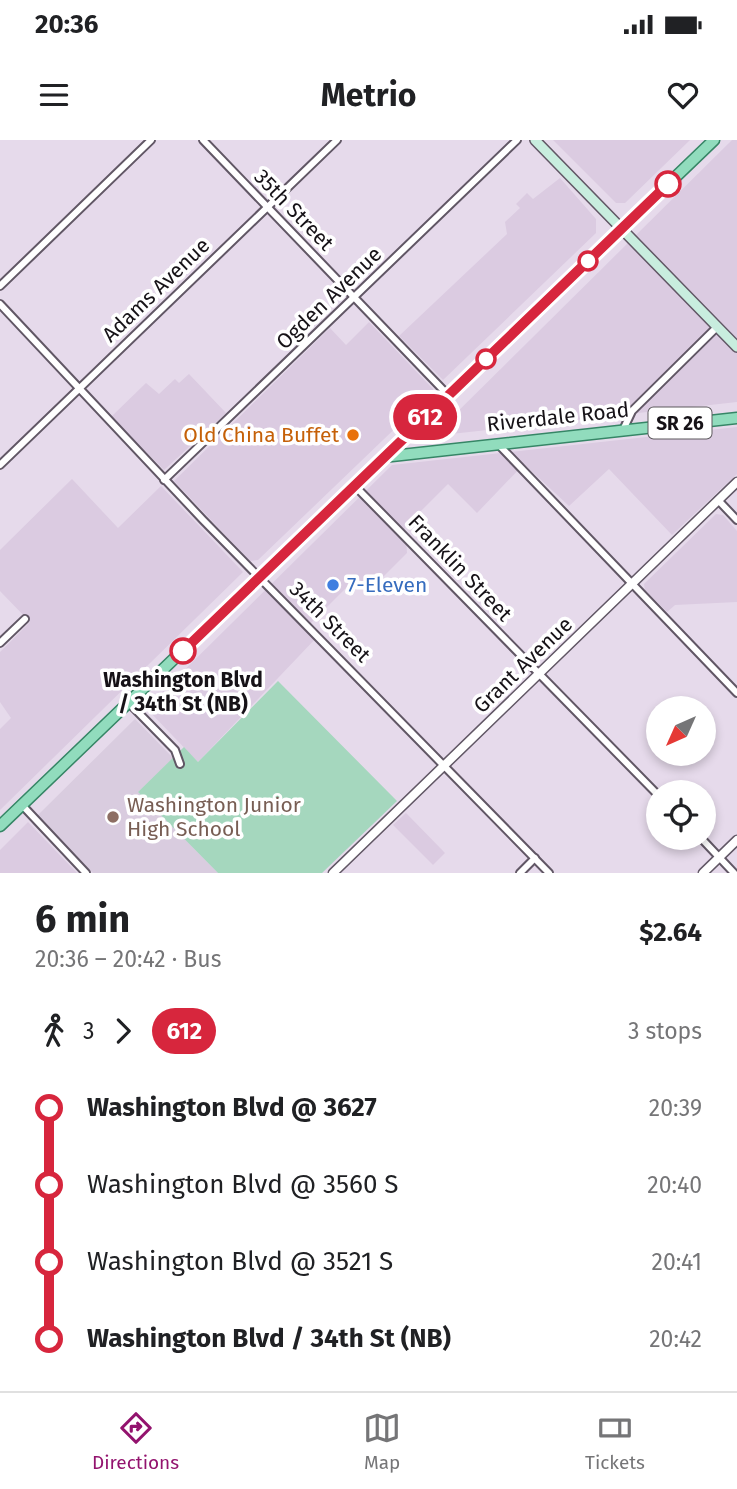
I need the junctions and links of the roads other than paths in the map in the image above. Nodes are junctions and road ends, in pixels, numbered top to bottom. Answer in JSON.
{"nodes":[{"id":1,"x":151,"y":140,"type":"edge"},
{"id":2,"x":203,"y":140,"type":"edge"},
{"id":3,"x":337,"y":140,"type":"edge"},
{"id":4,"x":517,"y":140,"type":"edge"},
{"id":5,"x":534,"y":140,"type":"edge"},
{"id":6,"x":714,"y":140,"type":"edge"},
{"id":7,"x":267,"y":207,"type":"junction"},
{"id":8,"x":621,"y":230,"type":"junction"},
{"id":9,"x":0,"y":285,"type":"edge"},
{"id":10,"x":354,"y":298,"type":"junction"},
{"id":11,"x":0,"y":304,"type":"edge"},
{"id":12,"x":717,"y":327,"type":"junction"},
{"id":13,"x":737,"y":346,"type":"edge"},
{"id":14,"x":78,"y":390,"type":"junction"},
{"id":15,"x":448,"y":395,"type":"junction"},
{"id":16,"x":737,"y":418,"type":"edge"},
{"id":17,"x":623,"y":430,"type":"junction"},
{"id":18,"x":496,"y":443,"type":"junction"},
{"id":19,"x":383,"y":457,"type":"junction"},
{"id":20,"x":0,"y":465,"type":"edge"},
{"id":21,"x":164,"y":480,"type":"junction"},
{"id":22,"x":737,"y":482,"type":"edge"},
{"id":23,"x":354,"y":485,"type":"junction"},
{"id":24,"x":718,"y":500,"type":"junction"},
{"id":25,"x":737,"y":520,"type":"edge"},
{"id":26,"x":261,"y":576,"type":"junction"},
{"id":27,"x":632,"y":584,"type":"junction"},
{"id":28,"x":25,"y":619,"type":"dead end"},
{"id":29,"x":0,"y":643,"type":"edge"},
{"id":30,"x":539,"y":673,"type":"junction"},
{"id":31,"x":737,"y":693,"type":"edge"},
{"id":32,"x":129,"y":703,"type":"junction"},
{"id":33,"x":180,"y":764,"type":"dead end"},
{"id":34,"x":446,"y":764,"type":"junction"},
{"id":35,"x":646,"y":783,"type":"edge"},
{"id":36,"x":22,"y":805,"type":"junction"},
{"id":37,"x":0,"y":826,"type":"edge"},
{"id":38,"x":737,"y":841,"type":"edge"},
{"id":39,"x":712,"y":850,"type":"edge"},
{"id":40,"x":535,"y":858,"type":"junction"},
{"id":41,"x":719,"y":858,"type":"junction"},
{"id":42,"x":86,"y":873,"type":"edge"},
{"id":43,"x":333,"y":873,"type":"edge"},
{"id":44,"x":520,"y":873,"type":"edge"},
{"id":45,"x":550,"y":873,"type":"edge"},
{"id":46,"x":703,"y":873,"type":"edge"},
{"id":47,"x":734,"y":873,"type":"edge"}],
"edges":[{"from":1,"to":9,"type":"street"},
{"from":2,"to":7,"type":"street","name":"35th Street"},
{"from":3,"to":7,"type":"street","name":"Adams Avenue"},
{"from":4,"to":10,"type":"street","name":"Ogden Avenue"},
{"from":5,"to":8,"type":"main road"},
{"from":6,"to":8,"type":"main road"},
{"from":7,"to":10,"type":"street","name":"35th Street"},
{"from":7,"to":14,"type":"street","name":"Adams Avenue"},
{"from":8,"to":12,"type":"main road"},
{"from":8,"to":15,"type":"main road"},
{"from":10,"to":15,"type":"street","name":"35th Street"},
{"from":10,"to":21,"type":"street","name":"Ogden Avenue"},
{"from":11,"to":14,"type":"street","name":"34th Street"},
{"from":12,"to":13,"type":"main road"},
{"from":12,"to":17,"type":"street"},
{"from":14,"to":20,"type":"street","name":"Adams Avenue"},
{"from":14,"to":21,"type":"street","name":"34th Street"},
{"from":15,"to":19,"type":"main road"},
{"from":16,"to":17,"type":"main road","name":"Riverdale Road","number":"SR 26"},
{"from":17,"to":18,"type":"main road","name":"Riverdale Road","number":"SR 26"},
{"from":18,"to":19,"type":"main road","name":"Riverdale Road","number":"SR 26"},
{"from":18,"to":27,"type":"street"},
{"from":19,"to":23,"type":"main road"},
{"from":21,"to":26,"type":"street","name":"34th Street"},
{"from":22,"to":24,"type":"street","name":"Grant Avenue"},
{"from":23,"to":26,"type":"main road"},
{"from":23,"to":30,"type":"street","name":"Franklin Street"},
{"from":24,"to":25,"type":"street"},
{"from":24,"to":27,"type":"street","name":"Grant Avenue"},
{"from":26,"to":32,"type":"main road"},
{"from":26,"to":34,"type":"street","name":"34th Street"},
{"from":27,"to":30,"type":"street","name":"Grant Avenue"},
{"from":27,"to":31,"type":"street"},
{"from":28,"to":29,"type":"street"},
{"from":30,"to":34,"type":"street","name":"Grant Avenue"},
{"from":30,"to":35,"type":"street","name":"Franklin Street"},
{"from":32,"to":33,"type":"street"},
{"from":32,"to":36,"type":"main road"},
{"from":34,"to":40,"type":"street","name":"34th Street"},
{"from":34,"to":43,"type":"street","name":"Grant Avenue"},
{"from":36,"to":37,"type":"main road"},
{"from":36,"to":42,"type":"street"},
{"from":38,"to":41,"type":"street"},
{"from":39,"to":41,"type":"street"},
{"from":40,"to":44,"type":"street"},
{"from":40,"to":45,"type":"street","name":"34th Street"},
{"from":41,"to":46,"type":"street"},
{"from":41,"to":47,"type":"street"}]}
